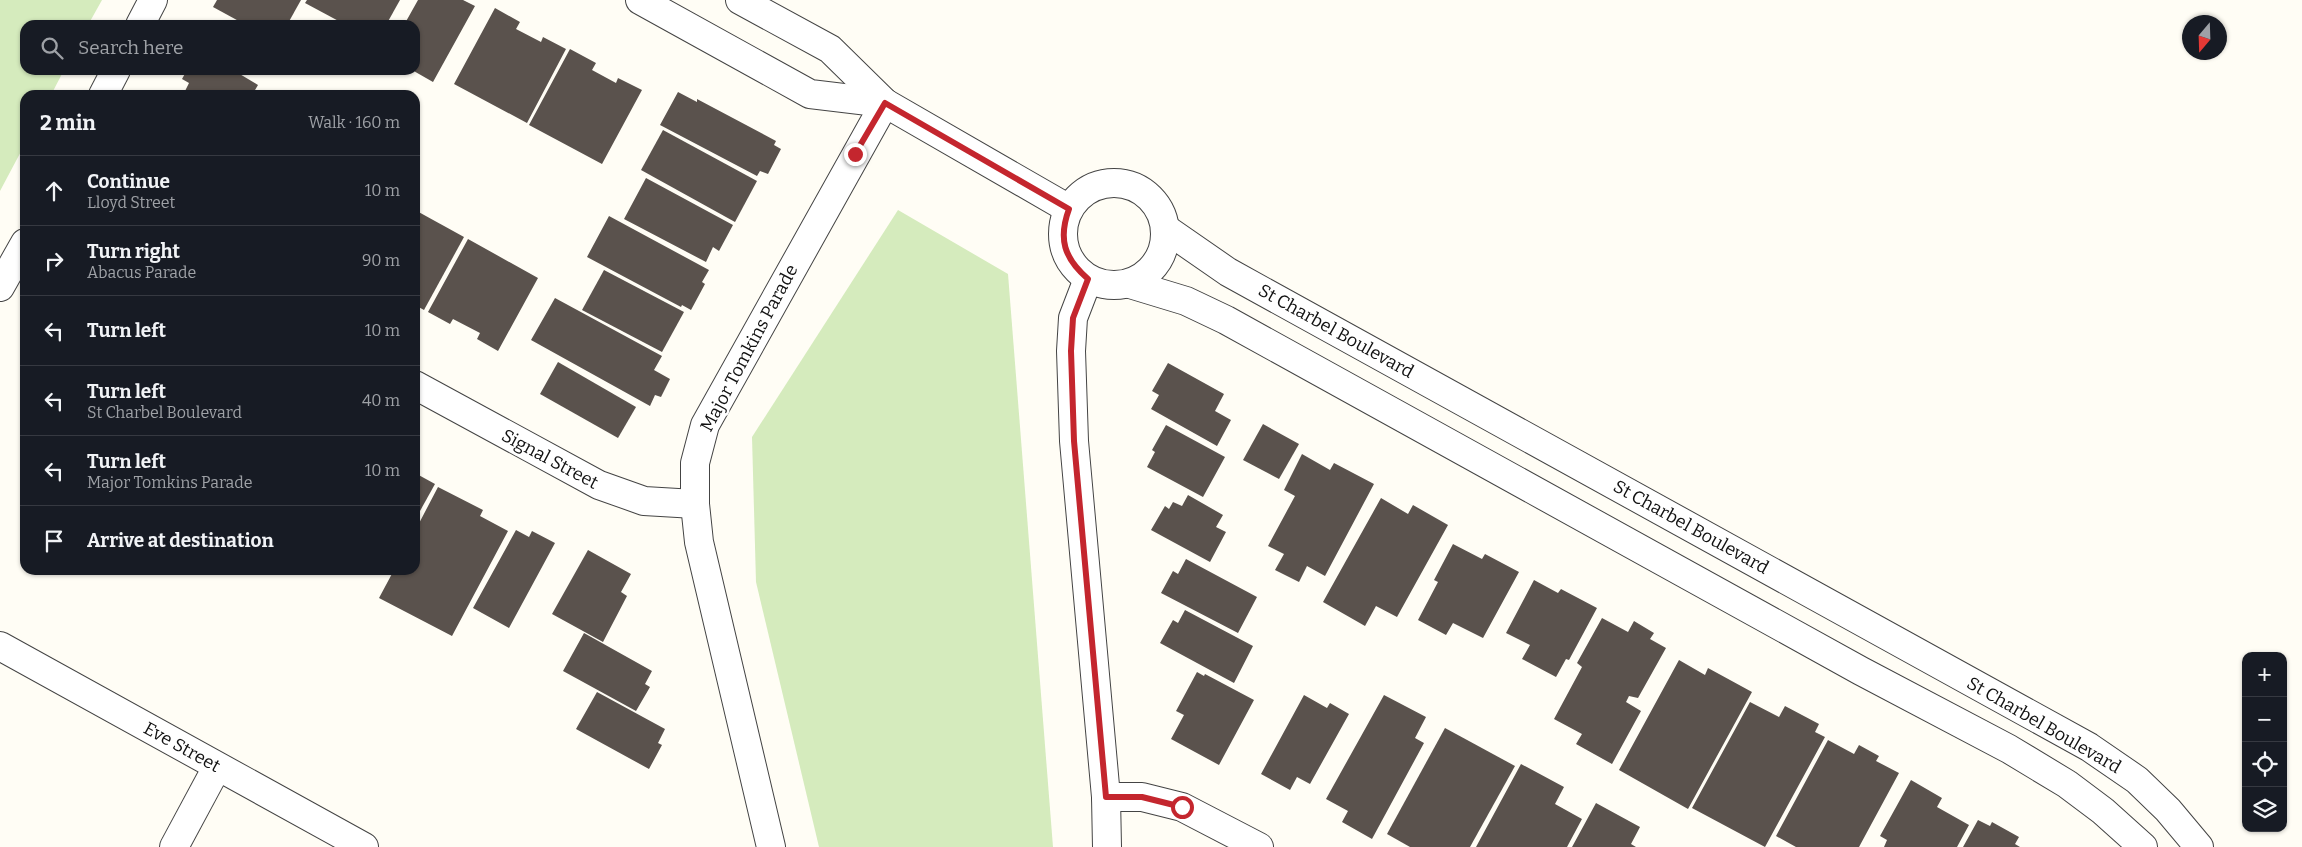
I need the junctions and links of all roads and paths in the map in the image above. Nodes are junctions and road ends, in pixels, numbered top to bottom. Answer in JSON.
{"nodes":[{"id":1,"x":153,"y":0,"type":"edge"},
{"id":2,"x":640,"y":0,"type":"edge"},
{"id":3,"x":740,"y":0,"type":"edge"},
{"id":4,"x":143,"y":20,"type":"edge"},
{"id":5,"x":113,"y":75,"type":"edge"},
{"id":6,"x":106,"y":90,"type":"edge"},
{"id":7,"x":885,"y":103,"type":"junction"},
{"id":8,"x":1069,"y":209,"type":"junction"},
{"id":9,"x":1166,"y":229,"type":"junction"},
{"id":10,"x":20,"y":252,"type":"edge"},
{"id":11,"x":1088,"y":279,"type":"junction"},
{"id":12,"x":1130,"y":284,"type":"junction"},
{"id":13,"x":0,"y":287,"type":"edge"},
{"id":14,"x":420,"y":388,"type":"edge"},
{"id":15,"x":695,"y":504,"type":"junction"},
{"id":16,"x":0,"y":646,"type":"edge"},
{"id":17,"x":216,"y":767,"type":"junction"},
{"id":18,"x":1106,"y":797,"type":"junction"},
{"id":19,"x":174,"y":847,"type":"edge"},
{"id":20,"x":364,"y":847,"type":"edge"},
{"id":21,"x":771,"y":847,"type":"edge"},
{"id":22,"x":1107,"y":847,"type":"edge"},
{"id":23,"x":1259,"y":847,"type":"edge"},
{"id":24,"x":2143,"y":847,"type":"edge"},
{"id":25,"x":2198,"y":847,"type":"edge"}],
"edges":[{"from":1,"to":4,"type":"street"},
{"from":2,"to":7,"type":"street"},
{"from":3,"to":7,"type":"street"},
{"from":5,"to":6,"type":"street"},
{"from":7,"to":8,"type":"street"},
{"from":7,"to":15,"type":"street","name":"Major Tomkins Parade"},
{"from":8,"to":9,"type":"street"},
{"from":8,"to":11,"type":"street"},
{"from":9,"to":12,"type":"street"},
{"from":9,"to":25,"type":"street","name":"St Charbel Boulevard"},
{"from":10,"to":13,"type":"street"},
{"from":11,"to":12,"type":"street"},
{"from":11,"to":18,"type":"street"},
{"from":12,"to":24,"type":"street"},
{"from":14,"to":15,"type":"street","name":"Signal Street"},
{"from":15,"to":21,"type":"street","name":"Major Tomkins Parade"},
{"from":16,"to":17,"type":"street","name":"Eve Street"},
{"from":17,"to":19,"type":"street"},
{"from":17,"to":20,"type":"street","name":"Eve Street"},
{"from":18,"to":22,"type":"street"},
{"from":18,"to":23,"type":"street"}]}
